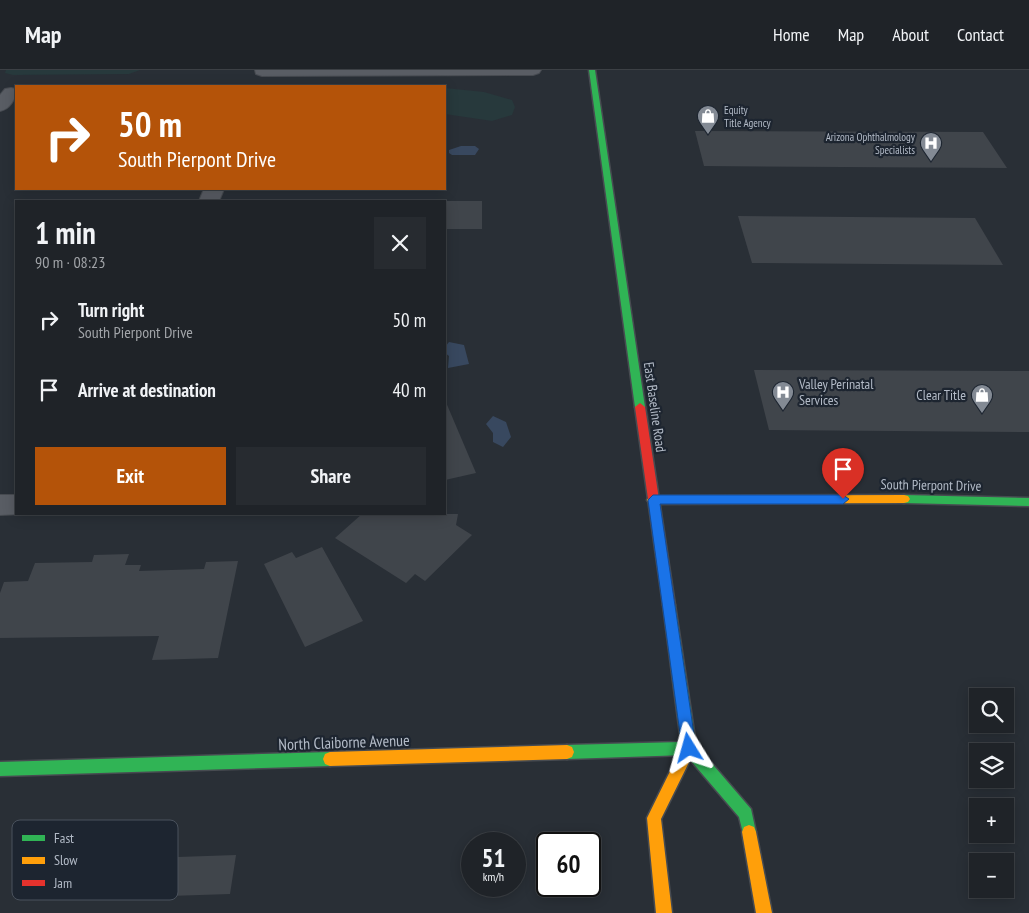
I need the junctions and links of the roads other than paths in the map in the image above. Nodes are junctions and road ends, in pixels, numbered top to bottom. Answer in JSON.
{"nodes":[{"id":1,"x":533,"y":70,"type":"edge"},
{"id":2,"x":592,"y":70,"type":"edge"},
{"id":3,"x":260,"y":76,"type":"edge"},
{"id":4,"x":653,"y":500,"type":"junction"},
{"id":5,"x":1029,"y":502,"type":"edge"},
{"id":6,"x":0,"y":505,"type":"edge"},
{"id":7,"x":15,"y":505,"type":"edge"},
{"id":8,"x":689,"y":748,"type":"junction"},
{"id":9,"x":0,"y":769,"type":"edge"},
{"id":10,"x":664,"y":913,"type":"edge"},
{"id":11,"x":764,"y":913,"type":"edge"}],
"edges":[{"from":1,"to":3,"type":"street"},
{"from":2,"to":4,"type":"main road","name":"East Baseline Road"},
{"from":4,"to":5,"type":"main road","name":"South Pierpont Drive"},
{"from":4,"to":8,"type":"main road","name":"East Baseline Road"},
{"from":6,"to":7,"type":"street"},
{"from":8,"to":9,"type":"main road","name":"North Claiborne Avenue"},
{"from":8,"to":10,"type":"main road"},
{"from":8,"to":11,"type":"main road"}]}
